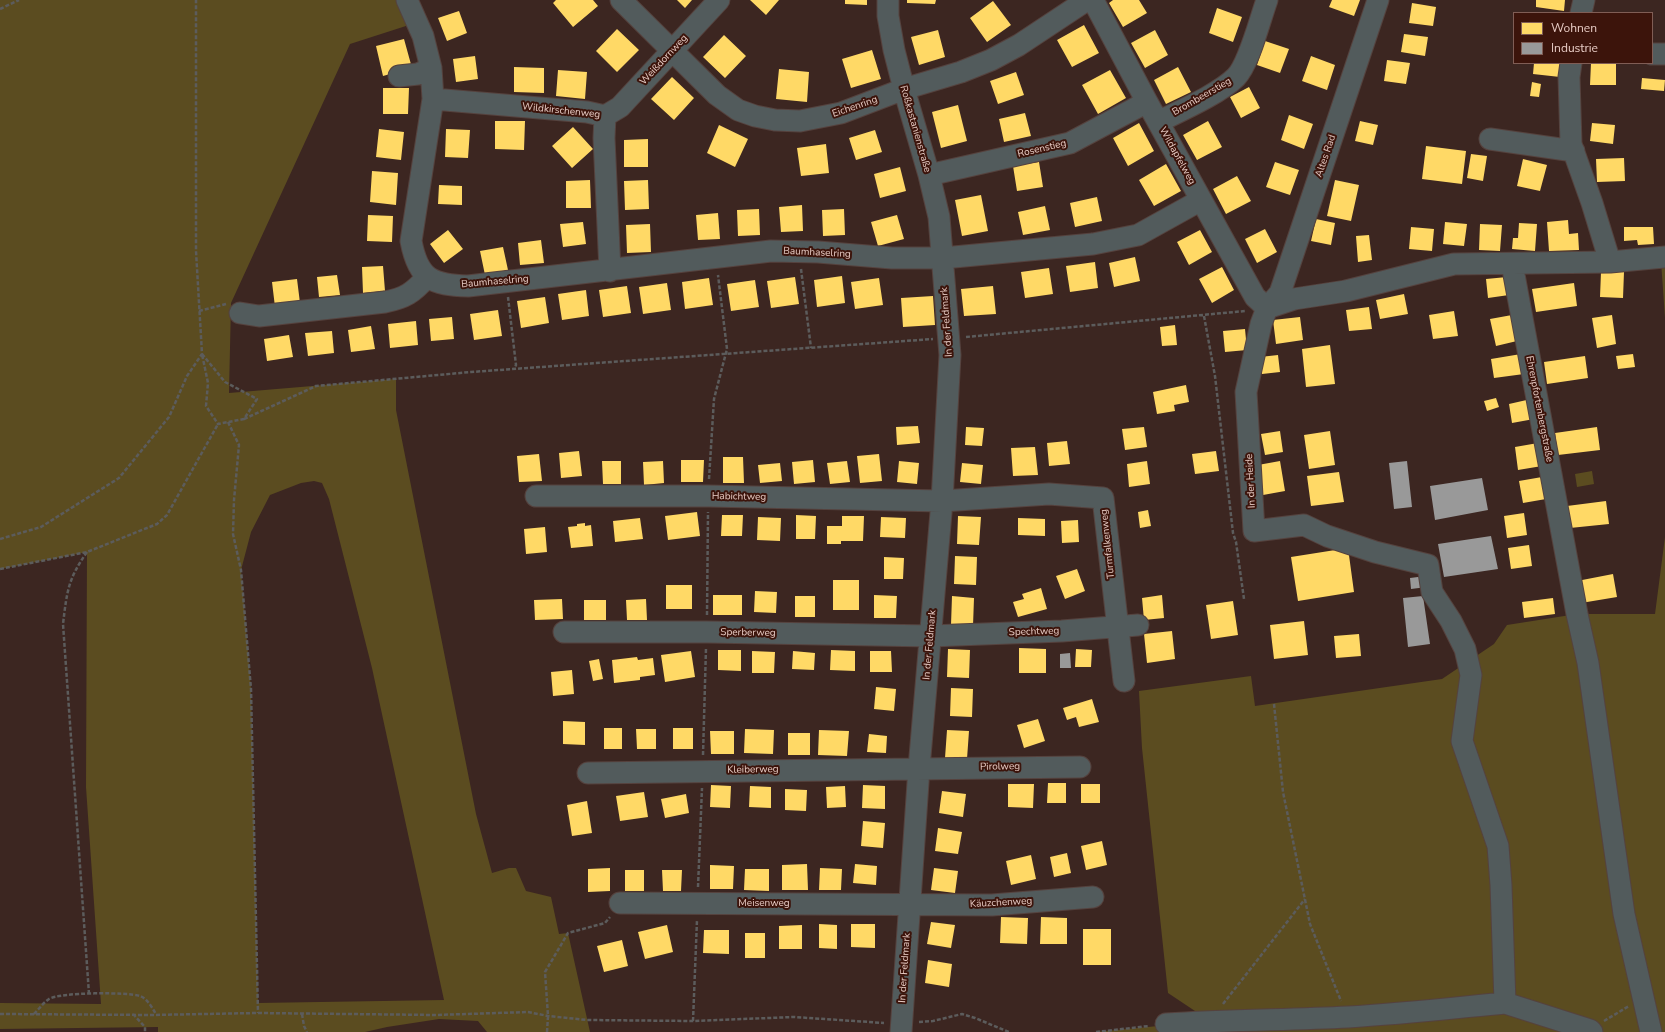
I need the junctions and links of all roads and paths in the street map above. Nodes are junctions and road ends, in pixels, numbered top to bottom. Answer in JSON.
{"nodes":[{"id":1,"x":19,"y":0,"type":"edge"},
{"id":2,"x":196,"y":0,"type":"edge"},
{"id":3,"x":407,"y":0,"type":"edge"},
{"id":4,"x":621,"y":0,"type":"edge"},
{"id":5,"x":719,"y":0,"type":"edge"},
{"id":6,"x":888,"y":0,"type":"edge"},
{"id":7,"x":1087,"y":0,"type":"edge"},
{"id":8,"x":1094,"y":0,"type":"edge"},
{"id":9,"x":1267,"y":0,"type":"edge"},
{"id":10,"x":1378,"y":0,"type":"edge"},
{"id":11,"x":1584,"y":0,"type":"edge"},
{"id":12,"x":0,"y":9,"type":"edge"},
{"id":13,"x":1580,"y":12,"type":"edge"},
{"id":14,"x":672,"y":51,"type":"junction"},
{"id":15,"x":1653,"y":54,"type":"edge"},
{"id":16,"x":1665,"y":54,"type":"edge"},
{"id":17,"x":1571,"y":64,"type":"edge"},
{"id":18,"x":431,"y":68,"type":"junction"},
{"id":19,"x":399,"y":76,"type":"dead end"},
{"id":20,"x":904,"y":89,"type":"junction"},
{"id":21,"x":433,"y":99,"type":"junction"},
{"id":22,"x":1147,"y":102,"type":"junction"},
{"id":23,"x":605,"y":116,"type":"junction"},
{"id":24,"x":1158,"y":122,"type":"junction"},
{"id":25,"x":1490,"y":139,"type":"dead end"},
{"id":26,"x":1574,"y":151,"type":"junction"},
{"id":27,"x":929,"y":175,"type":"junction"},
{"id":28,"x":1201,"y":200,"type":"junction"},
{"id":29,"x":800,"y":251,"type":"junction"},
{"id":30,"x":1665,"y":257,"type":"edge"},
{"id":31,"x":716,"y":258,"type":"junction"},
{"id":32,"x":942,"y":258,"type":"junction"},
{"id":33,"x":1610,"y":262,"type":"junction"},
{"id":34,"x":1512,"y":264,"type":"junction"},
{"id":35,"x":610,"y":271,"type":"junction"},
{"id":36,"x":427,"y":277,"type":"junction"},
{"id":37,"x":507,"y":282,"type":"junction"},
{"id":38,"x":1267,"y":308,"type":"junction"},
{"id":39,"x":199,"y":311,"type":"junction"},
{"id":40,"x":240,"y":313,"type":"joint"},
{"id":41,"x":1204,"y":316,"type":"junction"},
{"id":42,"x":949,"y":338,"type":"junction"},
{"id":43,"x":810,"y":348,"type":"junction"},
{"id":44,"x":202,"y":354,"type":"junction"},
{"id":45,"x":726,"y":354,"type":"junction"},
{"id":46,"x":513,"y":369,"type":"junction"},
{"id":47,"x":244,"y":419,"type":"junction"},
{"id":48,"x":228,"y":422,"type":"junction"},
{"id":49,"x":218,"y":424,"type":"junction"},
{"id":50,"x":536,"y":496,"type":"dead end"},
{"id":51,"x":708,"y":496,"type":"junction"},
{"id":52,"x":942,"y":501,"type":"junction"},
{"id":53,"x":0,"y":539,"type":"edge"},
{"id":54,"x":87,"y":552,"type":"junction"},
{"id":55,"x":0,"y":569,"type":"edge"},
{"id":56,"x":1244,"y":599,"type":"dead end"},
{"id":57,"x":1128,"y":626,"type":"junction"},
{"id":58,"x":564,"y":632,"type":"dead end"},
{"id":59,"x":707,"y":632,"type":"junction"},
{"id":60,"x":931,"y":636,"type":"junction"},
{"id":61,"x":1124,"y":681,"type":"dead end"},
{"id":62,"x":1274,"y":704,"type":"dead end"},
{"id":63,"x":1080,"y":767,"type":"dead end"},
{"id":64,"x":919,"y":768,"type":"junction"},
{"id":65,"x":703,"y":770,"type":"junction"},
{"id":66,"x":588,"y":773,"type":"dead end"},
{"id":67,"x":1093,"y":896,"type":"dead end"},
{"id":68,"x":1305,"y":899,"type":"junction"},
{"id":69,"x":620,"y":903,"type":"joint"},
{"id":70,"x":698,"y":904,"type":"junction"},
{"id":71,"x":909,"y":904,"type":"junction"},
{"id":72,"x":89,"y":994,"type":"junction"},
{"id":73,"x":1643,"y":996,"type":"junction"},
{"id":74,"x":1505,"y":1003,"type":"junction"},
{"id":75,"x":258,"y":1013,"type":"junction"},
{"id":76,"x":0,"y":1014,"type":"edge"},
{"id":77,"x":34,"y":1014,"type":"junction"},
{"id":78,"x":133,"y":1014,"type":"junction"},
{"id":79,"x":302,"y":1014,"type":"junction"},
{"id":80,"x":156,"y":1015,"type":"junction"},
{"id":81,"x":548,"y":1016,"type":"junction"},
{"id":82,"x":1348,"y":1017,"type":"junction"},
{"id":83,"x":693,"y":1021,"type":"junction"},
{"id":84,"x":1210,"y":1021,"type":"junction"},
{"id":85,"x":1166,"y":1024,"type":"joint"},
{"id":86,"x":901,"y":1028,"type":"edge"},
{"id":87,"x":1591,"y":1031,"type":"edge"},
{"id":88,"x":145,"y":1032,"type":"edge"},
{"id":89,"x":307,"y":1032,"type":"edge"},
{"id":90,"x":548,"y":1032,"type":"edge"},
{"id":91,"x":1009,"y":1032,"type":"edge"},
{"id":92,"x":1096,"y":1032,"type":"edge"},
{"id":93,"x":1651,"y":1032,"type":"edge"}],
"edges":[{"from":1,"to":12,"type":"path"},
{"from":2,"to":39,"type":"path"},
{"from":3,"to":18,"type":"street"},
{"from":4,"to":14,"type":"street","name":"Eichenring"},
{"from":5,"to":14,"type":"street","name":"Weißdornweg"},
{"from":6,"to":20,"type":"street","name":"Roßkastanienstraße"},
{"from":7,"to":20,"type":"street","name":"Eichenring"},
{"from":8,"to":22,"type":"street","name":"Wildapfelweg"},
{"from":9,"to":24,"type":"street","name":"Brombeerstieg"},
{"from":10,"to":38,"type":"street","name":"Altes Rad"},
{"from":11,"to":13,"type":"street"},
{"from":14,"to":20,"type":"street","name":"Eichenring"},
{"from":14,"to":23,"type":"street","name":"Weißdornweg"},
{"from":15,"to":16,"type":"street"},
{"from":17,"to":26,"type":"street"},
{"from":18,"to":19,"type":"street"},
{"from":18,"to":21,"type":"street"},
{"from":20,"to":27,"type":"street","name":"Roßkastanienstraße"},
{"from":21,"to":23,"type":"street","name":"Wildkirschenweg"},
{"from":21,"to":36,"type":"street"},
{"from":22,"to":24,"type":"street","name":"Wildapfelweg"},
{"from":22,"to":27,"type":"street","name":"Rosenstieg"},
{"from":23,"to":35,"type":"street","name":"Wildkirschenweg"},
{"from":24,"to":28,"type":"street","name":"Wildapfelweg"},
{"from":25,"to":26,"type":"street"},
{"from":26,"to":33,"type":"street"},
{"from":27,"to":32,"type":"street","name":"Roßkastanienstraße"},
{"from":28,"to":32,"type":"street","name":"Baumhaselring"},
{"from":28,"to":38,"type":"street","name":"Wildapfelweg"},
{"from":29,"to":31,"type":"street","name":"Baumhaselring"},
{"from":29,"to":32,"type":"street","name":"Baumhaselring"},
{"from":29,"to":43,"type":"path"},
{"from":30,"to":33,"type":"street"},
{"from":31,"to":35,"type":"street","name":"Baumhaselring"},
{"from":31,"to":45,"type":"path"},
{"from":32,"to":42,"type":"street","name":"In der Feldmark"},
{"from":33,"to":34,"type":"street"},
{"from":34,"to":38,"type":"street"},
{"from":34,"to":73,"type":"street","name":"Ehrenpfortenbergstraße"},
{"from":35,"to":37,"type":"street","name":"Baumhaselring"},
{"from":36,"to":37,"type":"street","name":"Baumhaselring"},
{"from":36,"to":40,"type":"street"},
{"from":37,"to":46,"type":"path"},
{"from":38,"to":41,"type":"path"},
{"from":38,"to":74,"type":"street","name":"In der Heide"},
{"from":39,"to":40,"type":"path"},
{"from":39,"to":44,"type":"path"},
{"from":41,"to":42,"type":"path"},
{"from":41,"to":56,"type":"path"},
{"from":42,"to":43,"type":"path"},
{"from":42,"to":52,"type":"street","name":"In der Feldmark"},
{"from":43,"to":45,"type":"path"},
{"from":44,"to":47,"type":"path"},
{"from":44,"to":49,"type":"path"},
{"from":44,"to":53,"type":"path"},
{"from":45,"to":46,"type":"path"},
{"from":45,"to":51,"type":"path"},
{"from":46,"to":47,"type":"path"},
{"from":47,"to":48,"type":"path"},
{"from":48,"to":49,"type":"path"},
{"from":48,"to":75,"type":"path"},
{"from":49,"to":54,"type":"path"},
{"from":50,"to":51,"type":"street","name":"Habichtweg"},
{"from":51,"to":52,"type":"street","name":"Habichtweg"},
{"from":51,"to":59,"type":"path"},
{"from":52,"to":57,"type":"street","name":"Turmfalkenweg"},
{"from":52,"to":60,"type":"street","name":"In der Feldmark"},
{"from":54,"to":55,"type":"path"},
{"from":54,"to":72,"type":"path"},
{"from":57,"to":60,"type":"street","name":"Spechtweg"},
{"from":57,"to":61,"type":"street","name":"Turmfalkenweg"},
{"from":58,"to":59,"type":"street","name":"Sperberweg"},
{"from":59,"to":60,"type":"street","name":"Sperberweg"},
{"from":59,"to":65,"type":"path"},
{"from":60,"to":64,"type":"street","name":"In der Feldmark"},
{"from":62,"to":68,"type":"path"},
{"from":63,"to":64,"type":"street","name":"Pirolweg"},
{"from":64,"to":65,"type":"street","name":"Kleiberweg"},
{"from":64,"to":71,"type":"street","name":"In der Feldmark"},
{"from":65,"to":66,"type":"street","name":"Kleiberweg"},
{"from":65,"to":70,"type":"path"},
{"from":67,"to":71,"type":"street","name":"Käuzchenweg"},
{"from":68,"to":82,"type":"path"},
{"from":68,"to":84,"type":"path"},
{"from":69,"to":70,"type":"street","name":"Meisenweg"},
{"from":69,"to":81,"type":"path"},
{"from":70,"to":71,"type":"street","name":"Meisenweg"},
{"from":70,"to":83,"type":"path"},
{"from":71,"to":86,"type":"street","name":"In der Feldmark"},
{"from":72,"to":77,"type":"path"},
{"from":72,"to":80,"type":"path"},
{"from":73,"to":87,"type":"path"},
{"from":73,"to":93,"type":"street","name":"Ehrenpfortenbergstraße"},
{"from":74,"to":82,"type":"street"},
{"from":74,"to":87,"type":"street"},
{"from":75,"to":79,"type":"path"},
{"from":75,"to":80,"type":"path"},
{"from":76,"to":77,"type":"path"},
{"from":77,"to":78,"type":"path"},
{"from":78,"to":80,"type":"path"},
{"from":78,"to":88,"type":"path"},
{"from":79,"to":81,"type":"path"},
{"from":79,"to":89,"type":"path"},
{"from":81,"to":83,"type":"path"},
{"from":81,"to":90,"type":"path"},
{"from":82,"to":84,"type":"street"},
{"from":83,"to":86,"type":"path"},
{"from":84,"to":85,"type":"street"},
{"from":85,"to":92,"type":"path"},
{"from":86,"to":91,"type":"path"}]}
